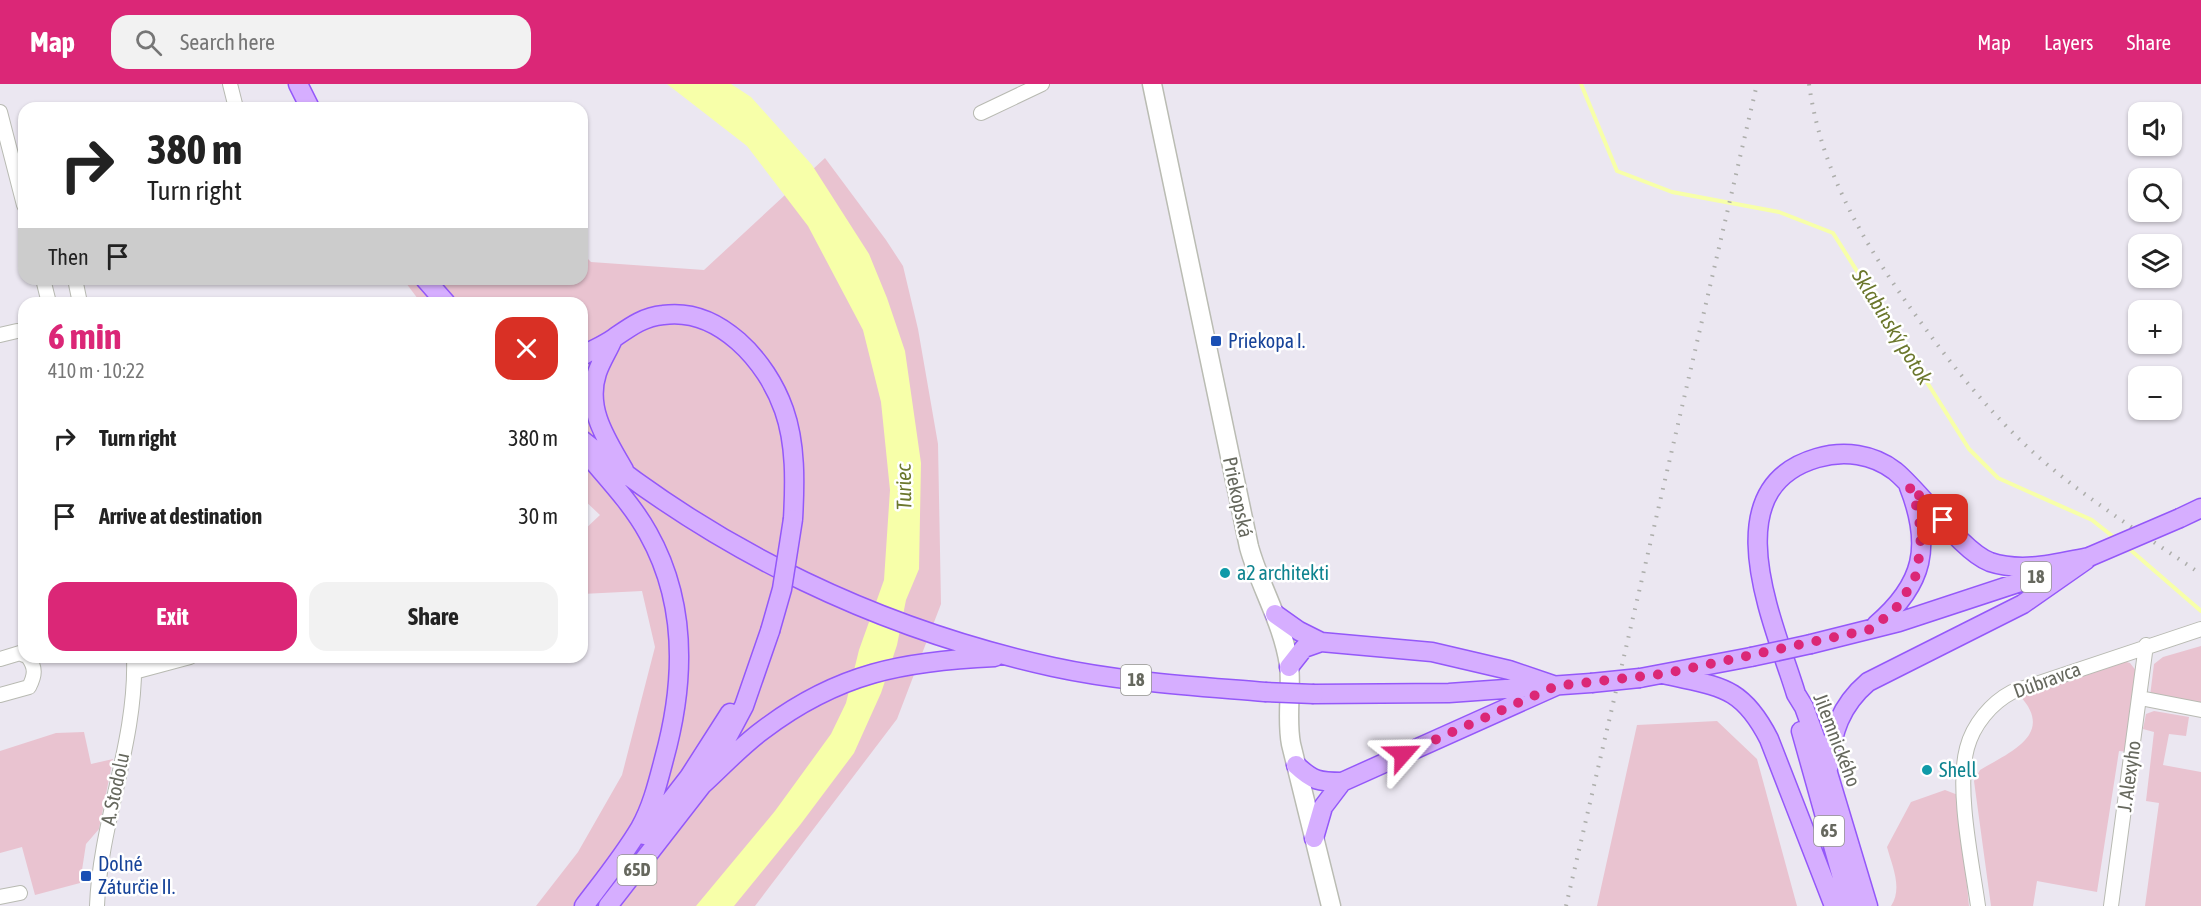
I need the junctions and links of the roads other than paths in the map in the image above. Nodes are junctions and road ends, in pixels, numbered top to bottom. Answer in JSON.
{"nodes":[{"id":1,"x":230,"y":84,"type":"edge"},
{"id":2,"x":298,"y":84,"type":"edge"},
{"id":3,"x":1042,"y":84,"type":"edge"},
{"id":4,"x":1152,"y":84,"type":"edge"},
{"id":5,"x":234,"y":102,"type":"edge"},
{"id":6,"x":307,"y":102,"type":"edge"},
{"id":7,"x":0,"y":112,"type":"edge"},
{"id":8,"x":981,"y":113,"type":"dead end"},
{"id":9,"x":18,"y":182,"type":"edge"},
{"id":10,"x":430,"y":285,"type":"edge"},
{"id":11,"x":441,"y":297,"type":"edge"},
{"id":12,"x":16,"y":331,"type":"dead end"},
{"id":13,"x":0,"y":335,"type":"edge"},
{"id":14,"x":613,"y":339,"type":"junction"},
{"id":15,"x":588,"y":353,"type":"edge"},
{"id":16,"x":588,"y":445,"type":"edge"},
{"id":17,"x":588,"y":455,"type":"edge"},
{"id":18,"x":626,"y":474,"type":"junction"},
{"id":19,"x":1909,"y":485,"type":"junction"},
{"id":20,"x":2201,"y":508,"type":"edge"},
{"id":21,"x":2089,"y":557,"type":"junction"},
{"id":22,"x":1275,"y":614,"type":"junction"},
{"id":23,"x":1872,"y":629,"type":"junction"},
{"id":24,"x":2197,"y":630,"type":"edge"},
{"id":25,"x":1321,"y":642,"type":"junction"},
{"id":26,"x":2146,"y":645,"type":"junction"},
{"id":27,"x":18,"y":654,"type":"edge"},
{"id":28,"x":1009,"y":657,"type":"junction"},
{"id":29,"x":0,"y":659,"type":"edge"},
{"id":30,"x":30,"y":663,"type":"edge"},
{"id":31,"x":134,"y":663,"type":"edge"},
{"id":32,"x":168,"y":663,"type":"edge"},
{"id":33,"x":1289,"y":667,"type":"junction"},
{"id":34,"x":134,"y":672,"type":"junction"},
{"id":35,"x":1663,"y":674,"type":"junction"},
{"id":36,"x":751,"y":682,"type":"junction"},
{"id":37,"x":1556,"y":686,"type":"junction"},
{"id":38,"x":1796,"y":694,"type":"junction"},
{"id":39,"x":0,"y":695,"type":"edge"},
{"id":40,"x":2140,"y":698,"type":"junction"},
{"id":41,"x":2201,"y":711,"type":"edge"},
{"id":42,"x":1296,"y":765,"type":"junction"},
{"id":43,"x":1828,"y":774,"type":"junction"},
{"id":44,"x":1342,"y":782,"type":"junction"},
{"id":45,"x":702,"y":785,"type":"junction"},
{"id":46,"x":1314,"y":838,"type":"junction"},
{"id":47,"x":603,"y":881,"type":"junction"},
{"id":48,"x":20,"y":892,"type":"dead end"},
{"id":49,"x":0,"y":897,"type":"edge"},
{"id":50,"x":97,"y":906,"type":"edge"},
{"id":51,"x":584,"y":906,"type":"edge"},
{"id":52,"x":608,"y":906,"type":"edge"},
{"id":53,"x":1331,"y":906,"type":"edge"},
{"id":54,"x":1834,"y":906,"type":"edge"},
{"id":55,"x":1850,"y":906,"type":"edge"},
{"id":56,"x":1868,"y":906,"type":"edge"},
{"id":57,"x":1978,"y":906,"type":"edge"},
{"id":58,"x":2111,"y":906,"type":"edge"}],
"edges":[{"from":1,"to":5,"type":"street"},
{"from":2,"to":6,"type":"main road"},
{"from":3,"to":8,"type":"street"},
{"from":4,"to":22,"type":"street","name":"Priekopská"},
{"from":7,"to":9,"type":"street"},
{"from":10,"to":11,"type":"main road"},
{"from":12,"to":13,"type":"street"},
{"from":14,"to":15,"type":"main road"},
{"from":14,"to":18,"type":"main road"},
{"from":14,"to":36,"type":"main road","bridge":true},
{"from":16,"to":18,"type":"main road","number":"18"},
{"from":17,"to":47,"type":"main road"},
{"from":18,"to":28,"type":"main road","number":"18"},
{"from":19,"to":21,"type":"main road"},
{"from":19,"to":23,"type":"main road"},
{"from":19,"to":38,"type":"main road"},
{"from":20,"to":21,"type":"main road","number":"18","bridge":true},
{"from":21,"to":23,"type":"main road","number":"18"},
{"from":21,"to":43,"type":"main road"},
{"from":22,"to":25,"type":"main road"},
{"from":22,"to":33,"type":"street","name":"Priekopská"},
{"from":23,"to":35,"type":"main road","number":"18","bridge":true},
{"from":24,"to":26,"type":"street","name":"Dúbravca"},
{"from":25,"to":33,"type":"main road"},
{"from":25,"to":37,"type":"main road"},
{"from":26,"to":40,"type":"street","name":"J. Alexyho"},
{"from":26,"to":57,"type":"street","name":"Dúbravca"},
{"from":27,"to":29,"type":"street"},
{"from":28,"to":37,"type":"main road","number":"18","bridge":true},
{"from":28,"to":45,"type":"main road"},
{"from":30,"to":39,"type":"street"},
{"from":31,"to":34,"type":"street","name":"A. Stodolu"},
{"from":32,"to":34,"type":"street"},
{"from":33,"to":42,"type":"street","name":"Priekopská"},
{"from":34,"to":50,"type":"street","name":"A. Stodolu"},
{"from":35,"to":37,"type":"main road","number":"18","bridge":true},
{"from":35,"to":54,"type":"main road"},
{"from":36,"to":45,"type":"main road"},
{"from":36,"to":47,"type":"main road"},
{"from":37,"to":44,"type":"main road"},
{"from":38,"to":43,"type":"main road","name":"Jilemnického","number":"65"},
{"from":38,"to":55,"type":"main road","name":"Jilemnického","number":"65"},
{"from":40,"to":41,"type":"street"},
{"from":40,"to":58,"type":"street","name":"J. Alexyho"},
{"from":42,"to":44,"type":"main road"},
{"from":42,"to":46,"type":"street","name":"Priekopská"},
{"from":43,"to":56,"type":"main road","name":"Jilemnického","number":"65"},
{"from":44,"to":46,"type":"main road"},
{"from":45,"to":52,"type":"main road","number":"65D"},
{"from":46,"to":53,"type":"street","name":"Priekopská"},
{"from":47,"to":51,"type":"main road","number":"65D"},
{"from":48,"to":49,"type":"street"}]}
